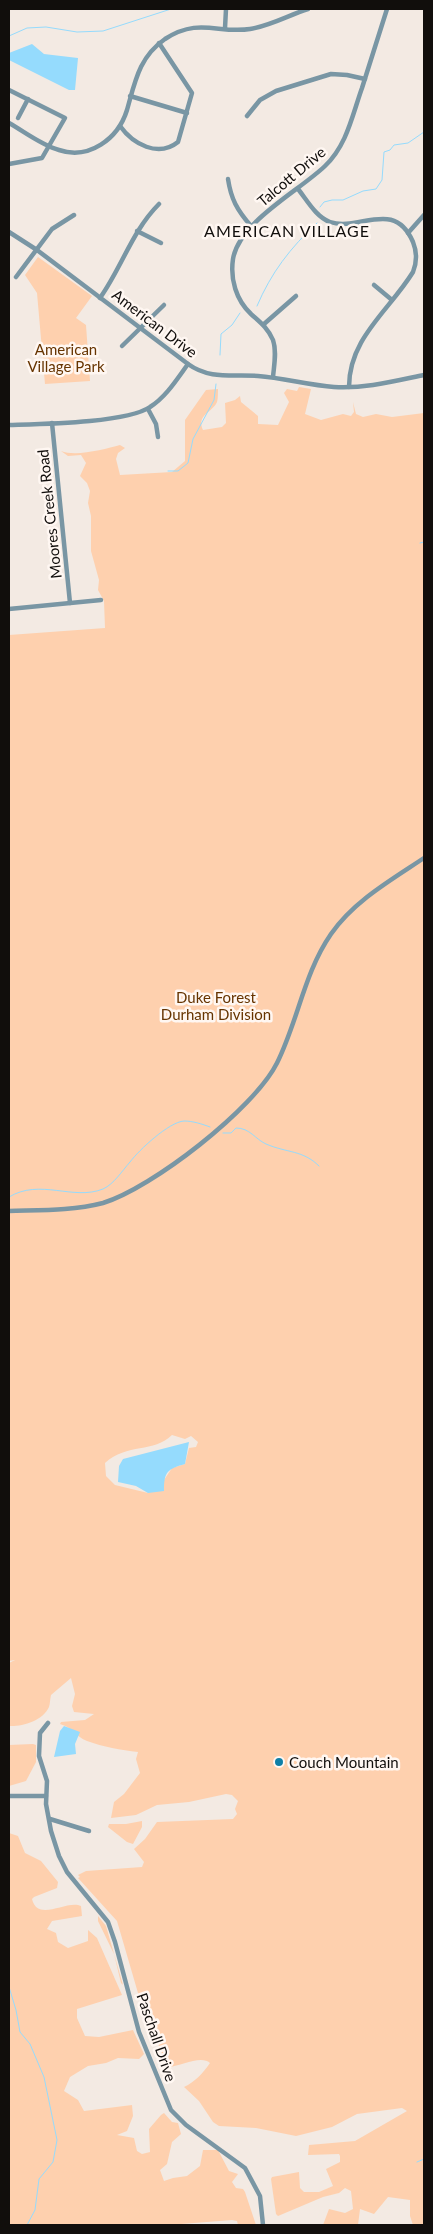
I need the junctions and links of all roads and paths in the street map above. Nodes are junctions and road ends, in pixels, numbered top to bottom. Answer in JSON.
{"nodes":[{"id":1,"x":226,"y":9,"type":"edge"},
{"id":2,"x":306,"y":9,"type":"edge"},
{"id":3,"x":387,"y":9,"type":"edge"},
{"id":4,"x":225,"y":28,"type":"junction"},
{"id":5,"x":159,"y":43,"type":"junction"},
{"id":6,"x":365,"y":79,"type":"junction"},
{"id":7,"x":9,"y":90,"type":"edge"},
{"id":8,"x":130,"y":96,"type":"junction"},
{"id":9,"x":28,"y":99,"type":"junction"},
{"id":10,"x":187,"y":113,"type":"junction"},
{"id":11,"x":247,"y":116,"type":"dead end"},
{"id":12,"x":18,"y":118,"type":"dead end"},
{"id":13,"x":9,"y":123,"type":"edge"},
{"id":14,"x":120,"y":126,"type":"junction"},
{"id":15,"x":49,"y":146,"type":"junction"},
{"id":16,"x":9,"y":164,"type":"edge"},
{"id":17,"x":228,"y":179,"type":"dead end"},
{"id":18,"x":298,"y":189,"type":"junction"},
{"id":19,"x":159,"y":204,"type":"dead end"},
{"id":20,"x":74,"y":215,"type":"dead end"},
{"id":21,"x":424,"y":215,"type":"edge"},
{"id":22,"x":251,"y":226,"type":"junction"},
{"id":23,"x":137,"y":231,"type":"junction"},
{"id":24,"x":9,"y":232,"type":"edge"},
{"id":25,"x":408,"y":233,"type":"junction"},
{"id":26,"x":161,"y":243,"type":"dead end"},
{"id":27,"x":37,"y":250,"type":"junction"},
{"id":28,"x":16,"y":277,"type":"dead end"},
{"id":29,"x":374,"y":285,"type":"dead end"},
{"id":30,"x":296,"y":296,"type":"dead end"},
{"id":31,"x":100,"y":298,"type":"junction"},
{"id":32,"x":392,"y":300,"type":"junction"},
{"id":33,"x":164,"y":305,"type":"dead end"},
{"id":34,"x":264,"y":324,"type":"junction"},
{"id":35,"x":141,"y":328,"type":"junction"},
{"id":36,"x":122,"y":346,"type":"dead end"},
{"id":37,"x":188,"y":364,"type":"junction"},
{"id":38,"x":424,"y":375,"type":"edge"},
{"id":39,"x":273,"y":377,"type":"junction"},
{"id":40,"x":349,"y":387,"type":"junction"},
{"id":41,"x":148,"y":409,"type":"junction"},
{"id":42,"x":52,"y":423,"type":"junction"},
{"id":43,"x":9,"y":425,"type":"edge"},
{"id":44,"x":158,"y":437,"type":"dead end"},
{"id":45,"x":101,"y":600,"type":"dead end"},
{"id":46,"x":70,"y":603,"type":"junction"},
{"id":47,"x":9,"y":609,"type":"edge"},
{"id":48,"x":424,"y":858,"type":"edge"},
{"id":49,"x":9,"y":1212,"type":"edge"},
{"id":50,"x":48,"y":1723,"type":"dead end"},
{"id":51,"x":9,"y":1796,"type":"edge"},
{"id":52,"x":46,"y":1796,"type":"junction"},
{"id":53,"x":50,"y":1819,"type":"junction"},
{"id":54,"x":88,"y":1831,"type":"dead end"},
{"id":55,"x":263,"y":2225,"type":"edge"}],
"edges":[{"from":1,"to":4,"type":"street"},
{"from":2,"to":4,"type":"street"},
{"from":3,"to":6,"type":"street","name":"Talcott Drive"},
{"from":4,"to":5,"type":"street"},
{"from":5,"to":8,"type":"street"},
{"from":5,"to":10,"type":"street"},
{"from":6,"to":11,"type":"street"},
{"from":6,"to":18,"type":"street","name":"Talcott Drive"},
{"from":7,"to":9,"type":"street"},
{"from":8,"to":10,"type":"street"},
{"from":8,"to":14,"type":"street"},
{"from":9,"to":12,"type":"street"},
{"from":9,"to":15,"type":"street"},
{"from":10,"to":14,"type":"street"},
{"from":13,"to":15,"type":"street"},
{"from":14,"to":15,"type":"street"},
{"from":15,"to":16,"type":"street"},
{"from":17,"to":22,"type":"street"},
{"from":18,"to":22,"type":"street","name":"Talcott Drive"},
{"from":18,"to":25,"type":"street"},
{"from":19,"to":23,"type":"street"},
{"from":20,"to":27,"type":"street"},
{"from":21,"to":25,"type":"street"},
{"from":22,"to":34,"type":"street","name":"Talcott Drive"},
{"from":23,"to":26,"type":"street"},
{"from":23,"to":31,"type":"street"},
{"from":24,"to":27,"type":"street","name":"American Drive"},
{"from":25,"to":32,"type":"street"},
{"from":27,"to":28,"type":"street"},
{"from":27,"to":31,"type":"street","name":"American Drive"},
{"from":29,"to":32,"type":"street"},
{"from":30,"to":34,"type":"street"},
{"from":31,"to":35,"type":"street","name":"American Drive"},
{"from":32,"to":40,"type":"street"},
{"from":33,"to":35,"type":"street"},
{"from":34,"to":39,"type":"street","name":"Talcott Drive"},
{"from":35,"to":36,"type":"street"},
{"from":35,"to":37,"type":"street","name":"American Drive"},
{"from":37,"to":39,"type":"street","name":"American Drive"},
{"from":37,"to":41,"type":"street"},
{"from":38,"to":40,"type":"street","name":"American Drive"},
{"from":39,"to":40,"type":"street","name":"American Drive"},
{"from":41,"to":42,"type":"street"},
{"from":41,"to":44,"type":"street"},
{"from":42,"to":43,"type":"street"},
{"from":42,"to":46,"type":"street","name":"Moores Creek Road"},
{"from":45,"to":46,"type":"street"},
{"from":46,"to":47,"type":"street"},
{"from":48,"to":49,"type":"street"},
{"from":50,"to":52,"type":"street","name":"Paschall Drive"},
{"from":51,"to":52,"type":"street"},
{"from":52,"to":53,"type":"street","name":"Paschall Drive"},
{"from":53,"to":54,"type":"street"},
{"from":53,"to":55,"type":"street","name":"Paschall Drive"}]}
